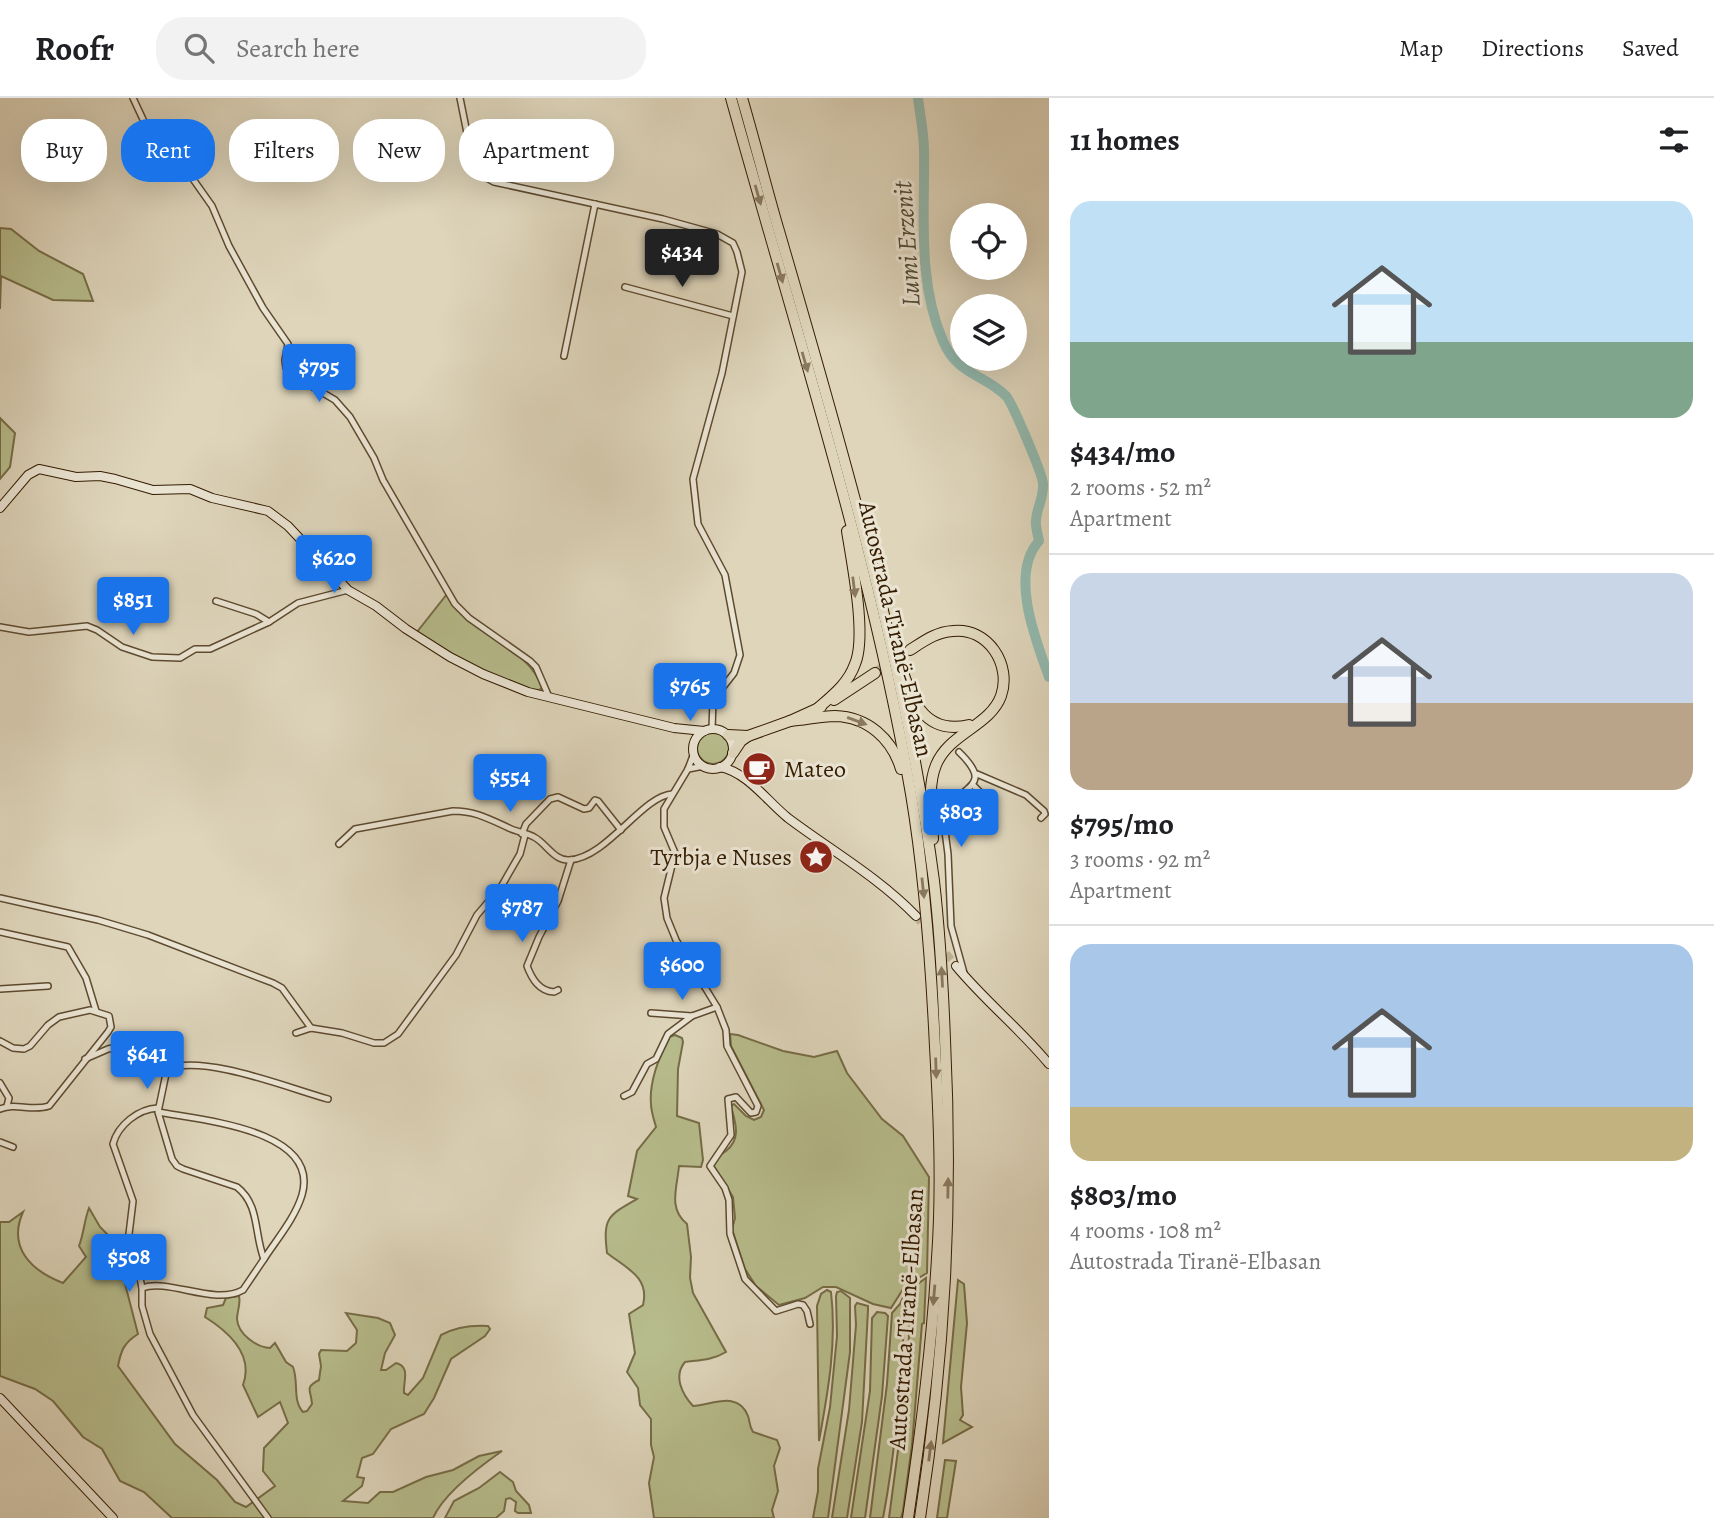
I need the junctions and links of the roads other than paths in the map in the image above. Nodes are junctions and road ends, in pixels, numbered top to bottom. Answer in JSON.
{"nodes":[{"id":1,"x":133,"y":98,"type":"edge"},
{"id":2,"x":460,"y":98,"type":"edge"},
{"id":3,"x":731,"y":98,"type":"edge"},
{"id":4,"x":742,"y":98,"type":"edge"},
{"id":5,"x":595,"y":204,"type":"junction"},
{"id":6,"x":625,"y":287,"type":"dead end"},
{"id":7,"x":733,"y":316,"type":"junction"},
{"id":8,"x":564,"y":356,"type":"dead end"},
{"id":9,"x":844,"y":496,"type":"junction"},
{"id":10,"x":0,"y":508,"type":"edge"},
{"id":11,"x":348,"y":590,"type":"junction"},
{"id":12,"x":216,"y":601,"type":"dead end"},
{"id":13,"x":885,"y":621,"type":"junction"},
{"id":14,"x":269,"y":622,"type":"junction"},
{"id":15,"x":0,"y":627,"type":"edge"},
{"id":16,"x":910,"y":650,"type":"tunnel mouth"},
{"id":17,"x":875,"y":673,"type":"tunnel mouth"},
{"id":18,"x":549,"y":697,"type":"junction"},
{"id":19,"x":817,"y":709,"type":"junction"},
{"id":20,"x":790,"y":721,"type":"junction"},
{"id":21,"x":979,"y":721,"type":"junction"},
{"id":22,"x":674,"y":728,"type":"junction"},
{"id":23,"x":708,"y":730,"type":"junction"},
{"id":24,"x":727,"y":735,"type":"junction"},
{"id":25,"x":748,"y":736,"type":"junction"},
{"id":26,"x":694,"y":749,"type":"junction"},
{"id":27,"x":959,"y":752,"type":"dead end"},
{"id":28,"x":732,"y":755,"type":"junction"},
{"id":29,"x":704,"y":766,"type":"junction"},
{"id":30,"x":720,"y":767,"type":"junction"},
{"id":31,"x":688,"y":769,"type":"junction"},
{"id":32,"x":976,"y":774,"type":"junction"},
{"id":33,"x":741,"y":776,"type":"junction"},
{"id":34,"x":973,"y":785,"type":"junction"},
{"id":35,"x":672,"y":794,"type":"junction"},
{"id":36,"x":911,"y":796,"type":"junction"},
{"id":37,"x":1041,"y":818,"type":"dead end"},
{"id":38,"x":993,"y":822,"type":"dead end"},
{"id":39,"x":621,"y":830,"type":"junction"},
{"id":40,"x":524,"y":834,"type":"junction"},
{"id":41,"x":339,"y":844,"type":"dead end"},
{"id":42,"x":930,"y":856,"type":"junction"},
{"id":43,"x":570,"y":860,"type":"junction"},
{"id":44,"x":0,"y":898,"type":"edge"},
{"id":45,"x":916,"y":916,"type":"tunnel mouth"},
{"id":46,"x":0,"y":932,"type":"edge"},
{"id":47,"x":956,"y":966,"type":"tunnel mouth"},
{"id":48,"x":964,"y":976,"type":"junction"},
{"id":49,"x":48,"y":986,"type":"dead end"},
{"id":50,"x":0,"y":989,"type":"edge"},
{"id":51,"x":558,"y":990,"type":"dead end"},
{"id":52,"x":716,"y":1007,"type":"junction"},
{"id":53,"x":96,"y":1011,"type":"junction"},
{"id":54,"x":652,"y":1013,"type":"dead end"},
{"id":55,"x":692,"y":1016,"type":"junction"},
{"id":56,"x":311,"y":1028,"type":"junction"},
{"id":57,"x":296,"y":1034,"type":"dead end"},
{"id":58,"x":0,"y":1041,"type":"edge"},
{"id":59,"x":143,"y":1041,"type":"dead end"},
{"id":60,"x":85,"y":1059,"type":"junction"},
{"id":61,"x":160,"y":1059,"type":"dead end"},
{"id":62,"x":1049,"y":1063,"type":"edge"},
{"id":63,"x":167,"y":1069,"type":"junction"},
{"id":64,"x":0,"y":1083,"type":"edge"},
{"id":65,"x":624,"y":1096,"type":"dead end"},
{"id":66,"x":328,"y":1099,"type":"dead end"},
{"id":67,"x":8,"y":1106,"type":"junction"},
{"id":68,"x":0,"y":1109,"type":"edge"},
{"id":69,"x":158,"y":1110,"type":"junction"},
{"id":70,"x":0,"y":1142,"type":"edge"},
{"id":71,"x":13,"y":1147,"type":"dead end"},
{"id":72,"x":264,"y":1259,"type":"junction"},
{"id":73,"x":142,"y":1288,"type":"junction"},
{"id":74,"x":810,"y":1324,"type":"dead end"},
{"id":75,"x":0,"y":1398,"type":"edge"},
{"id":76,"x":113,"y":1518,"type":"edge"},
{"id":77,"x":268,"y":1518,"type":"edge"},
{"id":78,"x":908,"y":1518,"type":"edge"},
{"id":79,"x":920,"y":1518,"type":"edge"}],
"edges":[{"from":1,"to":18,"type":"street"},
{"from":2,"to":5,"type":"street"},
{"from":3,"to":9,"type":"highway","name":"Autostrada Tiranë-Elbasan","one_way":true},
{"from":4,"to":13,"type":"highway","name":"Autostrada Tiranë-Elbasan"},
{"from":5,"to":7,"type":"street"},
{"from":5,"to":8,"type":"street"},
{"from":6,"to":7,"type":"street"},
{"from":7,"to":23,"type":"street"},
{"from":9,"to":19,"type":"highway","one_way":true},
{"from":9,"to":36,"type":"highway","name":"Autostrada Tiranë-Elbasan"},
{"from":10,"to":11,"type":"main road"},
{"from":11,"to":14,"type":"street"},
{"from":11,"to":18,"type":"main road"},
{"from":12,"to":14,"type":"street"},
{"from":13,"to":21,"type":"highway"},
{"from":13,"to":42,"type":"highway","name":"Autostrada Tiranë-Elbasan"},
{"from":14,"to":15,"type":"street"},
{"from":16,"to":21,"type":"highway"},
{"from":17,"to":19,"type":"highway"},
{"from":18,"to":22,"type":"main road"},
{"from":19,"to":20,"type":"highway"},
{"from":20,"to":25,"type":"highway"},
{"from":20,"to":36,"type":"highway","one_way":true},
{"from":21,"to":42,"type":"highway"},
{"from":22,"to":23,"type":"main road"},
{"from":22,"to":26,"type":"main road"},
{"from":23,"to":24,"type":"main road"},
{"from":23,"to":26,"type":"main road"},
{"from":24,"to":25,"type":"highway"},
{"from":24,"to":28,"type":"main road"},
{"from":25,"to":28,"type":"highway"},
{"from":26,"to":29,"type":"main road"},
{"from":26,"to":31,"type":"street"},
{"from":27,"to":32,"type":"street"},
{"from":28,"to":30,"type":"main road"},
{"from":28,"to":33,"type":"main road"},
{"from":29,"to":30,"type":"main road"},
{"from":29,"to":31,"type":"street"},
{"from":30,"to":33,"type":"main road"},
{"from":31,"to":35,"type":"street"},
{"from":32,"to":34,"type":"street"},
{"from":32,"to":37,"type":"street"},
{"from":33,"to":45,"type":"main road"},
{"from":34,"to":38,"type":"street"},
{"from":34,"to":48,"type":"street"},
{"from":35,"to":39,"type":"street"},
{"from":35,"to":52,"type":"street"},
{"from":36,"to":78,"type":"highway","name":"Autostrada Tiranë-Elbasan","one_way":true},
{"from":39,"to":40,"type":"street"},
{"from":39,"to":43,"type":"street"},
{"from":40,"to":41,"type":"street"},
{"from":40,"to":43,"type":"street"},
{"from":40,"to":56,"type":"street"},
{"from":79,"to":42,"type":"highway","name":"Autostrada Tiranë-Elbasan","one_way":true},
{"from":43,"to":51,"type":"street"},
{"from":44,"to":56,"type":"street"},
{"from":46,"to":53,"type":"street"},
{"from":47,"to":48,"type":"main road"},
{"from":48,"to":62,"type":"main road"},
{"from":49,"to":50,"type":"street"},
{"from":52,"to":55,"type":"street"},
{"from":52,"to":74,"type":"street"},
{"from":53,"to":58,"type":"street"},
{"from":53,"to":60,"type":"street"},
{"from":54,"to":55,"type":"street"},
{"from":55,"to":65,"type":"street"},
{"from":56,"to":57,"type":"street"},
{"from":59,"to":60,"type":"street"},
{"from":60,"to":67,"type":"street"},
{"from":61,"to":63,"type":"street"},
{"from":63,"to":66,"type":"street"},
{"from":63,"to":69,"type":"street"},
{"from":64,"to":67,"type":"street"},
{"from":67,"to":68,"type":"street"},
{"from":69,"to":72,"type":"street"},
{"from":69,"to":72,"type":"street"},
{"from":69,"to":73,"type":"street"},
{"from":70,"to":71,"type":"street"},
{"from":72,"to":73,"type":"street"},
{"from":73,"to":77,"type":"street"},
{"from":75,"to":76,"type":"main road"}]}
